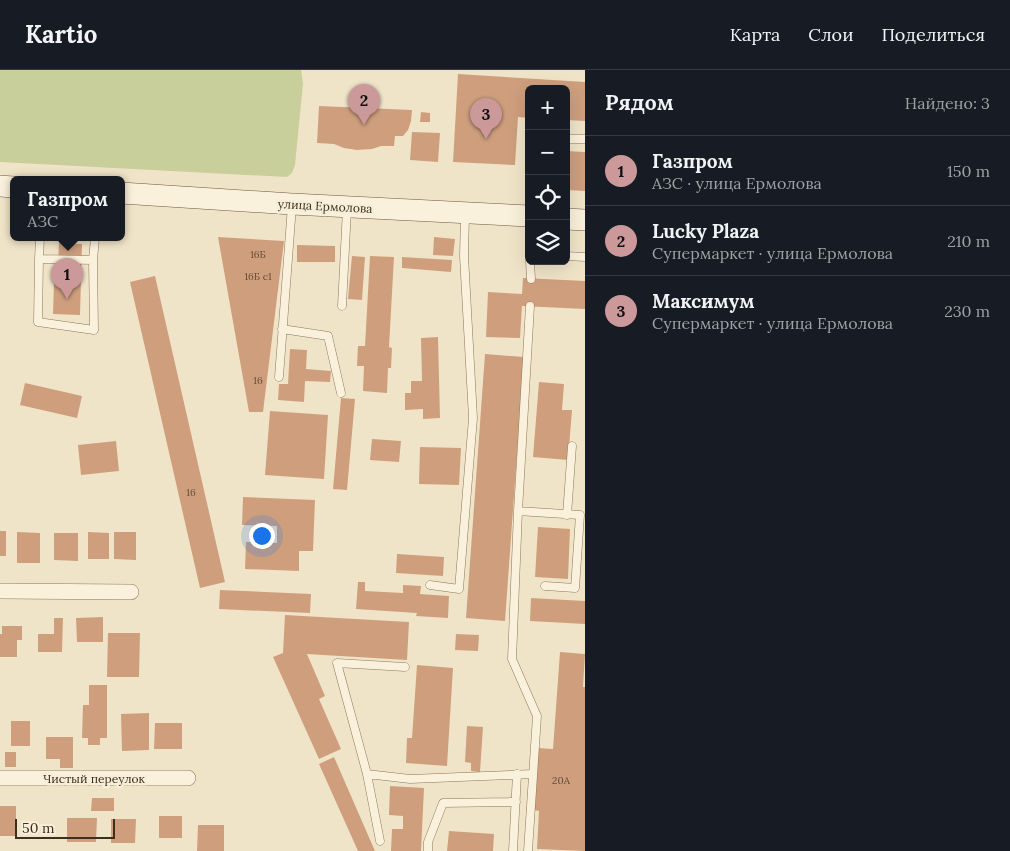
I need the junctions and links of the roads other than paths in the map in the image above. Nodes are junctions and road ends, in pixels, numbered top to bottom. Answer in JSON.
{"nodes":[{"id":1,"x":570,"y":139,"type":"edge"},
{"id":2,"x":585,"y":140,"type":"edge"},
{"id":3,"x":125,"y":193,"type":"edge"},
{"id":4,"x":292,"y":204,"type":"junction"},
{"id":5,"x":348,"y":207,"type":"junction"},
{"id":6,"x":466,"y":213,"type":"junction"},
{"id":7,"x":525,"y":216,"type":"edge"},
{"id":8,"x":570,"y":218,"type":"edge"},
{"id":9,"x":585,"y":220,"type":"edge"},
{"id":10,"x":40,"y":241,"type":"edge"},
{"id":11,"x":95,"y":241,"type":"edge"},
{"id":12,"x":570,"y":256,"type":"edge"},
{"id":13,"x":585,"y":257,"type":"edge"},
{"id":14,"x":39,"y":259,"type":"junction"},
{"id":15,"x":93,"y":260,"type":"junction"},
{"id":16,"x":530,"y":265,"type":"edge"},
{"id":17,"x":531,"y":279,"type":"dead end"},
{"id":18,"x":342,"y":306,"type":"dead end"},
{"id":19,"x":530,"y":306,"type":"dead end"},
{"id":20,"x":282,"y":329,"type":"junction"},
{"id":21,"x":279,"y":377,"type":"dead end"},
{"id":22,"x":341,"y":393,"type":"dead end"},
{"id":23,"x":572,"y":446,"type":"dead end"},
{"id":24,"x":518,"y":512,"type":"junction"},
{"id":25,"x":567,"y":515,"type":"junction"},
{"id":26,"x":430,"y":586,"type":"dead end"},
{"id":27,"x":545,"y":586,"type":"dead end"},
{"id":28,"x":0,"y":591,"type":"edge"},
{"id":29,"x":131,"y":592,"type":"dead end"},
{"id":30,"x":405,"y":667,"type":"dead end"},
{"id":31,"x":368,"y":774,"type":"junction"},
{"id":32,"x":517,"y":774,"type":"junction"},
{"id":33,"x":533,"y":774,"type":"junction"},
{"id":34,"x":0,"y":778,"type":"edge"},
{"id":35,"x":188,"y":778,"type":"dead end"},
{"id":36,"x":516,"y":802,"type":"junction"},
{"id":37,"x":380,"y":842,"type":"dead end"},
{"id":38,"x":428,"y":851,"type":"edge"},
{"id":39,"x":513,"y":851,"type":"edge"},
{"id":40,"x":528,"y":851,"type":"edge"}],
"edges":[{"from":1,"to":2,"type":"lane"},
{"from":3,"to":4,"type":"main road","name":"улица Ермолова"},
{"from":4,"to":5,"type":"main road","name":"улица Ермолова"},
{"from":4,"to":20,"type":"lane"},
{"from":5,"to":6,"type":"main road","name":"улица Ермолова"},
{"from":5,"to":18,"type":"lane"},
{"from":6,"to":7,"type":"main road","name":"улица Ермолова"},
{"from":6,"to":26,"type":"lane"},
{"from":8,"to":9,"type":"main road"},
{"from":10,"to":14,"type":"lane"},
{"from":11,"to":15,"type":"lane"},
{"from":12,"to":13,"type":"lane"},
{"from":14,"to":15,"type":"lane"},
{"from":14,"to":15,"type":"lane"},
{"from":16,"to":17,"type":"lane"},
{"from":19,"to":24,"type":"lane"},
{"from":20,"to":21,"type":"lane"},
{"from":20,"to":22,"type":"lane"},
{"from":23,"to":25,"type":"lane"},
{"from":24,"to":25,"type":"lane"},
{"from":24,"to":33,"type":"lane"},
{"from":25,"to":27,"type":"lane"},
{"from":28,"to":29,"type":"street"},
{"from":30,"to":31,"type":"lane"},
{"from":31,"to":32,"type":"lane"},
{"from":31,"to":37,"type":"lane"},
{"from":32,"to":33,"type":"lane"},
{"from":32,"to":36,"type":"lane"},
{"from":33,"to":40,"type":"lane"},
{"from":34,"to":35,"type":"street","name":"Чистый переулок"},
{"from":36,"to":38,"type":"lane"},
{"from":36,"to":39,"type":"lane"}]}
